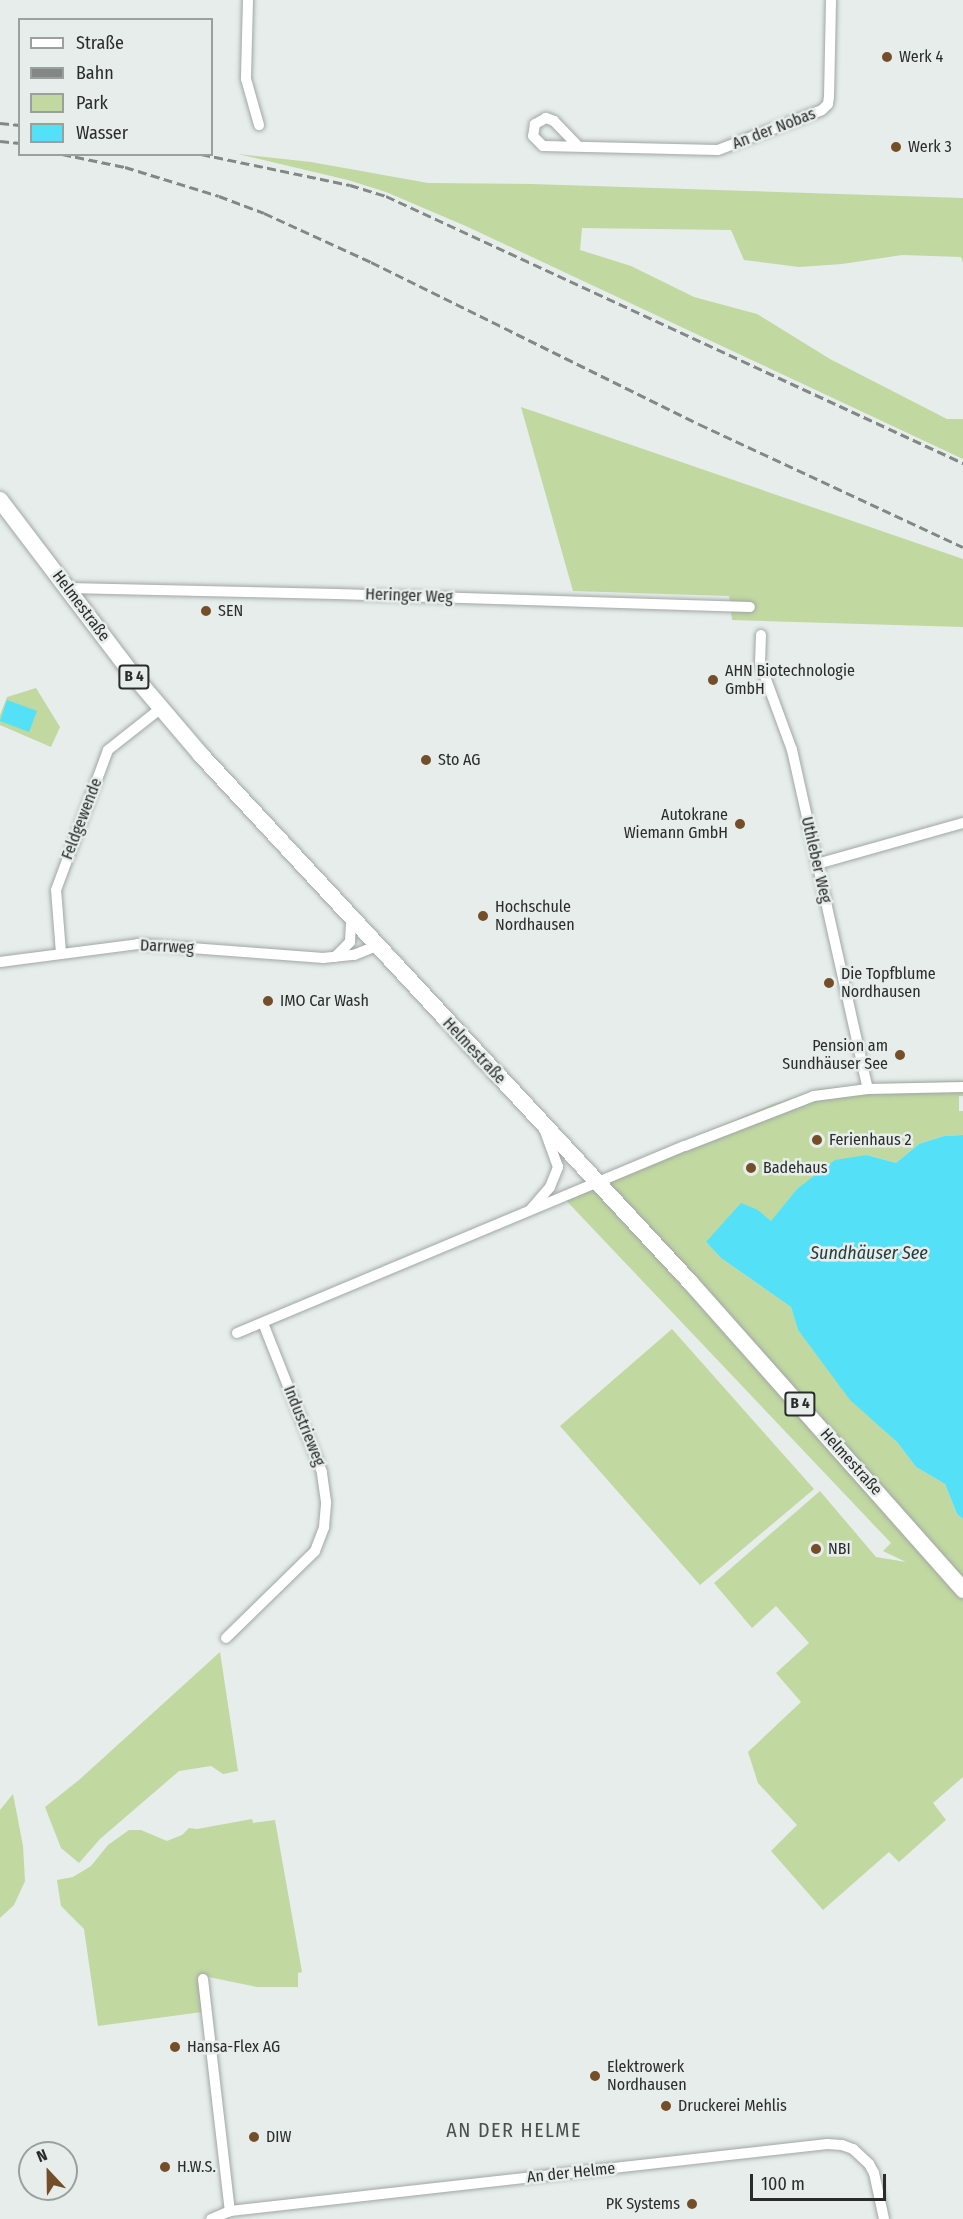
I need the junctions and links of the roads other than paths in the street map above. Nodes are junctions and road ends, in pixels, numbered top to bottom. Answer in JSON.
{"nodes":[{"id":1,"x":248,"y":0,"type":"edge"},
{"id":2,"x":831,"y":0,"type":"edge"},
{"id":3,"x":259,"y":125,"type":"dead end"},
{"id":4,"x":578,"y":146,"type":"dead end"},
{"id":5,"x":0,"y":500,"type":"edge"},
{"id":6,"x":68,"y":588,"type":"junction"},
{"id":7,"x":750,"y":607,"type":"dead end"},
{"id":8,"x":761,"y":634,"type":"dead end"},
{"id":9,"x":160,"y":709,"type":"junction"},
{"id":10,"x":963,"y":823,"type":"edge"},
{"id":11,"x":817,"y":864,"type":"junction"},
{"id":12,"x":351,"y":920,"type":"junction"},
{"id":13,"x":376,"y":946,"type":"junction"},
{"id":14,"x":61,"y":953,"type":"junction"},
{"id":15,"x":335,"y":957,"type":"junction"},
{"id":16,"x":0,"y":962,"type":"edge"},
{"id":17,"x":963,"y":1087,"type":"edge"},
{"id":18,"x":868,"y":1089,"type":"junction"},
{"id":19,"x":542,"y":1125,"type":"junction"},
{"id":20,"x":598,"y":1182,"type":"junction"},
{"id":21,"x":530,"y":1211,"type":"junction"},
{"id":22,"x":262,"y":1323,"type":"junction"},
{"id":23,"x":237,"y":1334,"type":"dead end"},
{"id":24,"x":963,"y":1590,"type":"edge"},
{"id":25,"x":226,"y":1638,"type":"dead end"},
{"id":26,"x":203,"y":1979,"type":"dead end"},
{"id":27,"x":230,"y":2211,"type":"junction"},
{"id":28,"x":211,"y":2219,"type":"edge"},
{"id":29,"x":884,"y":2219,"type":"edge"}],
"edges":[{"from":1,"to":3,"type":"street"},
{"from":2,"to":4,"type":"street","name":"An der Nobas"},
{"from":5,"to":6,"type":"main road","name":"Helmestraße","number":"B 4"},
{"from":6,"to":7,"type":"street","name":"Heringer Weg"},
{"from":6,"to":9,"type":"main road","name":"Helmestraße","number":"B 4"},
{"from":8,"to":11,"type":"street","name":"Uthleber Weg"},
{"from":9,"to":12,"type":"main road","name":"Helmestraße","number":"B 4"},
{"from":9,"to":14,"type":"street","name":"Feldgewende"},
{"from":10,"to":11,"type":"street"},
{"from":11,"to":18,"type":"street","name":"Uthleber Weg"},
{"from":12,"to":13,"type":"main road","name":"Helmestraße","number":"B 4"},
{"from":12,"to":15,"type":"street"},
{"from":13,"to":15,"type":"street","name":"Darrweg"},
{"from":13,"to":19,"type":"main road","name":"Helmestraße","number":"B 4"},
{"from":14,"to":15,"type":"street","name":"Darrweg"},
{"from":14,"to":16,"type":"street","name":"Darrweg"},
{"from":17,"to":18,"type":"street"},
{"from":18,"to":20,"type":"street"},
{"from":19,"to":20,"type":"main road","name":"Helmestraße","number":"B 4"},
{"from":19,"to":21,"type":"street"},
{"from":20,"to":21,"type":"street"},
{"from":20,"to":24,"type":"main road","name":"Helmestraße","number":"B 4"},
{"from":21,"to":22,"type":"street"},
{"from":22,"to":23,"type":"street"},
{"from":22,"to":25,"type":"street","name":"Industrieweg"},
{"from":26,"to":27,"type":"street"},
{"from":27,"to":28,"type":"street","name":"An der Helme"},
{"from":27,"to":29,"type":"street","name":"An der Helme"}]}
